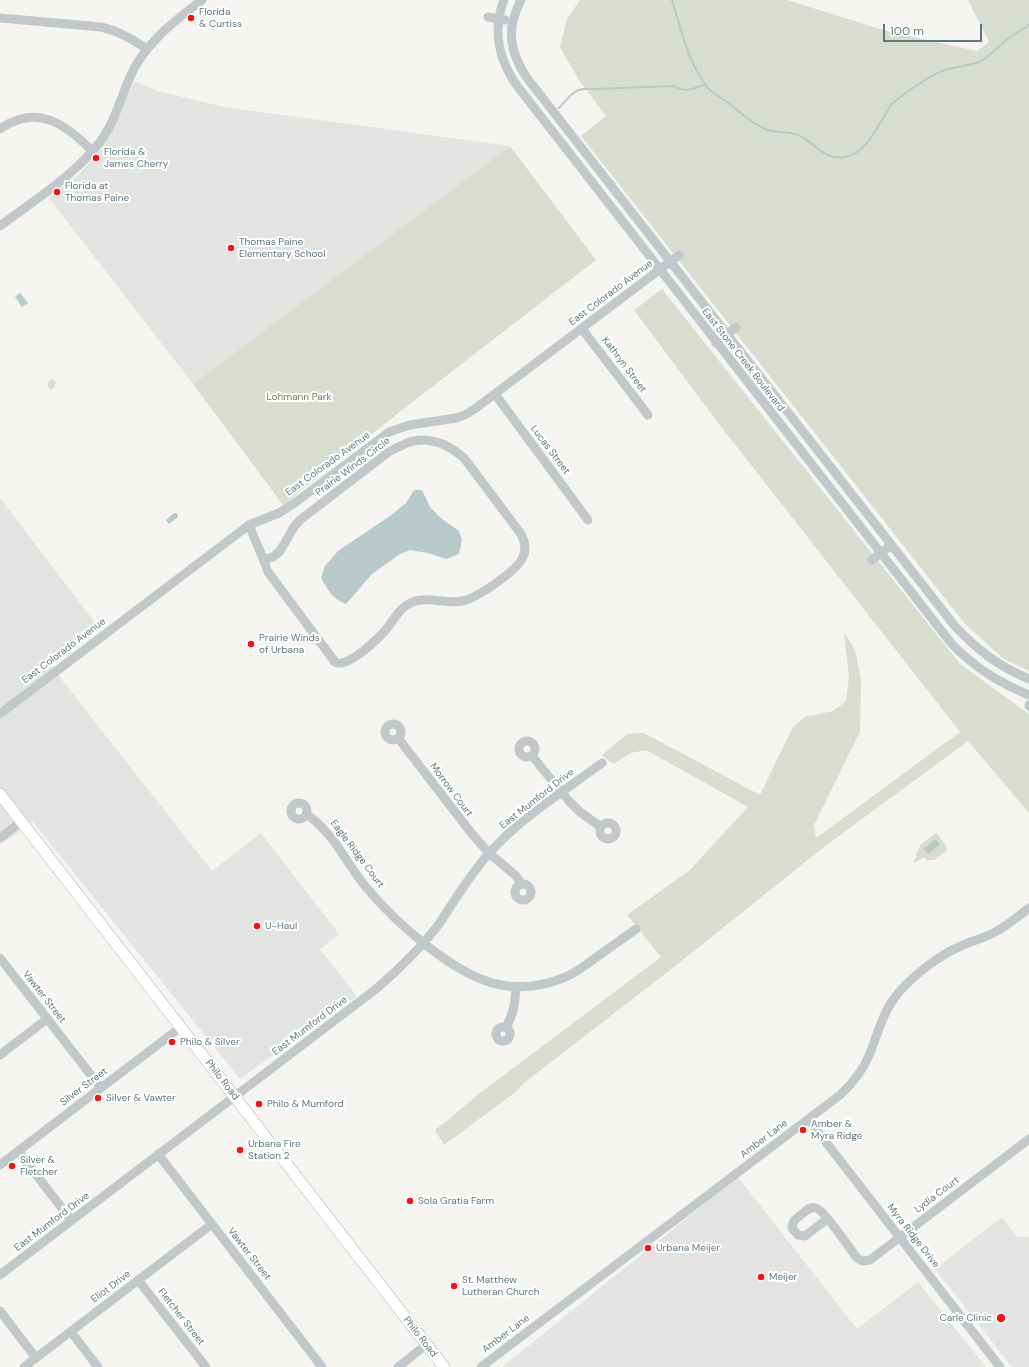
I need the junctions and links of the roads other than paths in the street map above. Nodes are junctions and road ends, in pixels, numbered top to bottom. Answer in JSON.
{"nodes":[{"id":1,"x":504,"y":0,"type":"edge"},
{"id":2,"x":521,"y":0,"type":"edge"},
{"id":3,"x":199,"y":1,"type":"edge"},
{"id":4,"x":488,"y":17,"type":"dead end"},
{"id":5,"x":0,"y":18,"type":"edge"},
{"id":6,"x":499,"y":19,"type":"junction"},
{"id":7,"x":512,"y":22,"type":"junction"},
{"id":8,"x":147,"y":49,"type":"junction"},
{"id":9,"x":548,"y":103,"type":"junction"},
{"id":10,"x":537,"y":112,"type":"junction"},
{"id":11,"x":0,"y":130,"type":"edge"},
{"id":12,"x":92,"y":151,"type":"junction"},
{"id":13,"x":0,"y":226,"type":"edge"},
{"id":14,"x":679,"y":255,"type":"dead end"},
{"id":15,"x":671,"y":261,"type":"junction"},
{"id":16,"x":660,"y":270,"type":"junction"},
{"id":17,"x":736,"y":327,"type":"dead end"},
{"id":18,"x":582,"y":329,"type":"junction"},
{"id":19,"x":728,"y":334,"type":"junction"},
{"id":20,"x":716,"y":343,"type":"junction"},
{"id":21,"x":495,"y":394,"type":"junction"},
{"id":22,"x":648,"y":415,"type":"dead end"},
{"id":23,"x":588,"y":520,"type":"dead end"},
{"id":24,"x":249,"y":525,"type":"junction"},
{"id":25,"x":891,"y":545,"type":"junction"},
{"id":26,"x":881,"y":554,"type":"junction"},
{"id":27,"x":872,"y":560,"type":"dead end"},
{"id":28,"x":264,"y":561,"type":"junction"},
{"id":29,"x":1029,"y":679,"type":"edge"},
{"id":30,"x":1029,"y":695,"type":"edge"},
{"id":31,"x":0,"y":714,"type":"edge"},
{"id":32,"x":398,"y":738,"type":"dead end"},
{"id":33,"x":532,"y":756,"type":"dead end"},
{"id":34,"x":602,"y":763,"type":"dead end"},
{"id":35,"x":562,"y":793,"type":"junction"},
{"id":36,"x":0,"y":794,"type":"edge"},
{"id":37,"x":306,"y":814,"type":"dead end"},
{"id":38,"x":21,"y":822,"type":"junction"},
{"id":39,"x":601,"y":827,"type":"dead end"},
{"id":40,"x":0,"y":838,"type":"edge"},
{"id":41,"x":489,"y":853,"type":"junction"},
{"id":42,"x":521,"y":885,"type":"dead end"},
{"id":43,"x":1029,"y":908,"type":"edge"},
{"id":44,"x":636,"y":929,"type":"dead end"},
{"id":45,"x":424,"y":943,"type":"junction"},
{"id":46,"x":0,"y":958,"type":"edge"},
{"id":47,"x":516,"y":987,"type":"junction"},
{"id":48,"x":48,"y":1019,"type":"junction"},
{"id":49,"x":180,"y":1027,"type":"junction"},
{"id":50,"x":506,"y":1027,"type":"dead end"},
{"id":51,"x":0,"y":1056,"type":"edge"},
{"id":52,"x":101,"y":1088,"type":"junction"},
{"id":53,"x":234,"y":1096,"type":"junction"},
{"id":54,"x":808,"y":1119,"type":"junction"},
{"id":55,"x":1029,"y":1139,"type":"edge"},
{"id":56,"x":18,"y":1151,"type":"junction"},
{"id":57,"x":158,"y":1154,"type":"junction"},
{"id":58,"x":0,"y":1165,"type":"edge"},
{"id":59,"x":828,"y":1219,"type":"dead end"},
{"id":60,"x":71,"y":1220,"type":"junction"},
{"id":61,"x":212,"y":1224,"type":"junction"},
{"id":62,"x":900,"y":1238,"type":"junction"},
{"id":63,"x":0,"y":1275,"type":"edge"},
{"id":64,"x":138,"y":1280,"type":"junction"},
{"id":65,"x":0,"y":1311,"type":"edge"},
{"id":66,"x":71,"y":1332,"type":"junction"},
{"id":67,"x":426,"y":1345,"type":"junction"},
{"id":68,"x":36,"y":1358,"type":"junction"},
{"id":69,"x":24,"y":1367,"type":"edge"},
{"id":70,"x":98,"y":1367,"type":"edge"},
{"id":71,"x":206,"y":1367,"type":"edge"},
{"id":72,"x":322,"y":1367,"type":"edge"},
{"id":73,"x":398,"y":1367,"type":"edge"},
{"id":74,"x":444,"y":1367,"type":"edge"},
{"id":75,"x":481,"y":1367,"type":"edge"},
{"id":76,"x":1000,"y":1367,"type":"edge"}],
"edges":[{"from":1,"to":6,"type":"street","name":"East Stone Creek Boulevard"},
{"from":2,"to":7,"type":"street","name":"East Stone Creek Boulevard"},
{"from":3,"to":8,"type":"street"},
{"from":4,"to":6,"type":"street"},
{"from":5,"to":8,"type":"street"},
{"from":6,"to":7,"type":"street"},
{"from":6,"to":10,"type":"street","name":"East Stone Creek Boulevard"},
{"from":7,"to":9,"type":"street","name":"East Stone Creek Boulevard"},
{"from":8,"to":12,"type":"street"},
{"from":9,"to":10,"type":"street"},
{"from":9,"to":15,"type":"street","name":"East Stone Creek Boulevard"},
{"from":10,"to":16,"type":"street","name":"East Stone Creek Boulevard"},
{"from":11,"to":12,"type":"street"},
{"from":12,"to":13,"type":"street"},
{"from":14,"to":15,"type":"street","name":"East Colorado Avenue"},
{"from":15,"to":16,"type":"street","name":"East Colorado Avenue"},
{"from":15,"to":19,"type":"street","name":"East Stone Creek Boulevard"},
{"from":16,"to":18,"type":"street","name":"East Colorado Avenue"},
{"from":16,"to":20,"type":"street","name":"East Stone Creek Boulevard"},
{"from":17,"to":19,"type":"street"},
{"from":18,"to":21,"type":"street","name":"East Colorado Avenue"},
{"from":18,"to":22,"type":"street","name":"Kathryn Street"},
{"from":19,"to":20,"type":"street"},
{"from":19,"to":25,"type":"street","name":"East Stone Creek Boulevard"},
{"from":20,"to":26,"type":"street","name":"East Stone Creek Boulevard"},
{"from":21,"to":23,"type":"street","name":"Lucas Street"},
{"from":21,"to":24,"type":"street","name":"East Colorado Avenue"},
{"from":24,"to":28,"type":"street"},
{"from":24,"to":31,"type":"street","name":"East Colorado Avenue"},
{"from":25,"to":26,"type":"street"},
{"from":25,"to":29,"type":"street","name":"East Stone Creek Boulevard"},
{"from":26,"to":27,"type":"street"},
{"from":26,"to":30,"type":"street","name":"East Stone Creek Boulevard"},
{"from":28,"to":28,"type":"street","name":"Prairie Winds Circle"},
{"from":32,"to":41,"type":"street","name":"Morrow Court"},
{"from":33,"to":35,"type":"street"},
{"from":34,"to":35,"type":"street","name":"East Mumford Drive"},
{"from":35,"to":39,"type":"street"},
{"from":35,"to":41,"type":"street","name":"East Mumford Drive"},
{"from":36,"to":38,"type":"main road","name":"Philo Road"},
{"from":37,"to":45,"type":"street","name":"Eagle Ridge Court"},
{"from":38,"to":40,"type":"street"},
{"from":38,"to":49,"type":"main road","name":"Philo Road"},
{"from":41,"to":42,"type":"street","name":"Morrow Court"},
{"from":41,"to":45,"type":"street","name":"East Mumford Drive"},
{"from":43,"to":54,"type":"street","name":"Amber Lane"},
{"from":44,"to":47,"type":"street","name":"Eagle Ridge Court"},
{"from":45,"to":47,"type":"street","name":"Eagle Ridge Court"},
{"from":45,"to":53,"type":"street","name":"East Mumford Drive"},
{"from":46,"to":48,"type":"street","name":"Vawter Street"},
{"from":47,"to":50,"type":"street"},
{"from":48,"to":51,"type":"street"},
{"from":48,"to":52,"type":"street","name":"Vawter Street"},
{"from":49,"to":52,"type":"street","name":"Silver Street"},
{"from":49,"to":53,"type":"main road","name":"Philo Road"},
{"from":52,"to":56,"type":"street","name":"Silver Street"},
{"from":53,"to":57,"type":"street","name":"East Mumford Drive"},
{"from":53,"to":67,"type":"main road","name":"Philo Road"},
{"from":54,"to":62,"type":"street","name":"Myra Ridge Drive"},
{"from":54,"to":75,"type":"street","name":"Amber Lane"},
{"from":55,"to":62,"type":"street","name":"Lydia Court"},
{"from":56,"to":58,"type":"street","name":"Silver Street"},
{"from":56,"to":60,"type":"street"},
{"from":57,"to":60,"type":"street","name":"East Mumford Drive"},
{"from":57,"to":61,"type":"street","name":"Vawter Street"},
{"from":59,"to":62,"type":"street","name":"Lydia Court"},
{"from":60,"to":63,"type":"street","name":"East Mumford Drive"},
{"from":61,"to":64,"type":"street","name":"Eliot Drive"},
{"from":61,"to":72,"type":"street","name":"Vawter Street"},
{"from":62,"to":76,"type":"street","name":"Myra Ridge Drive"},
{"from":64,"to":66,"type":"street","name":"Eliot Drive"},
{"from":64,"to":71,"type":"street","name":"Fletcher Street"},
{"from":65,"to":68,"type":"street"},
{"from":66,"to":68,"type":"street","name":"Eliot Drive"},
{"from":66,"to":70,"type":"street"},
{"from":67,"to":73,"type":"street"},
{"from":67,"to":74,"type":"main road","name":"Philo Road"},
{"from":68,"to":69,"type":"street","name":"Eliot Drive"}]}
